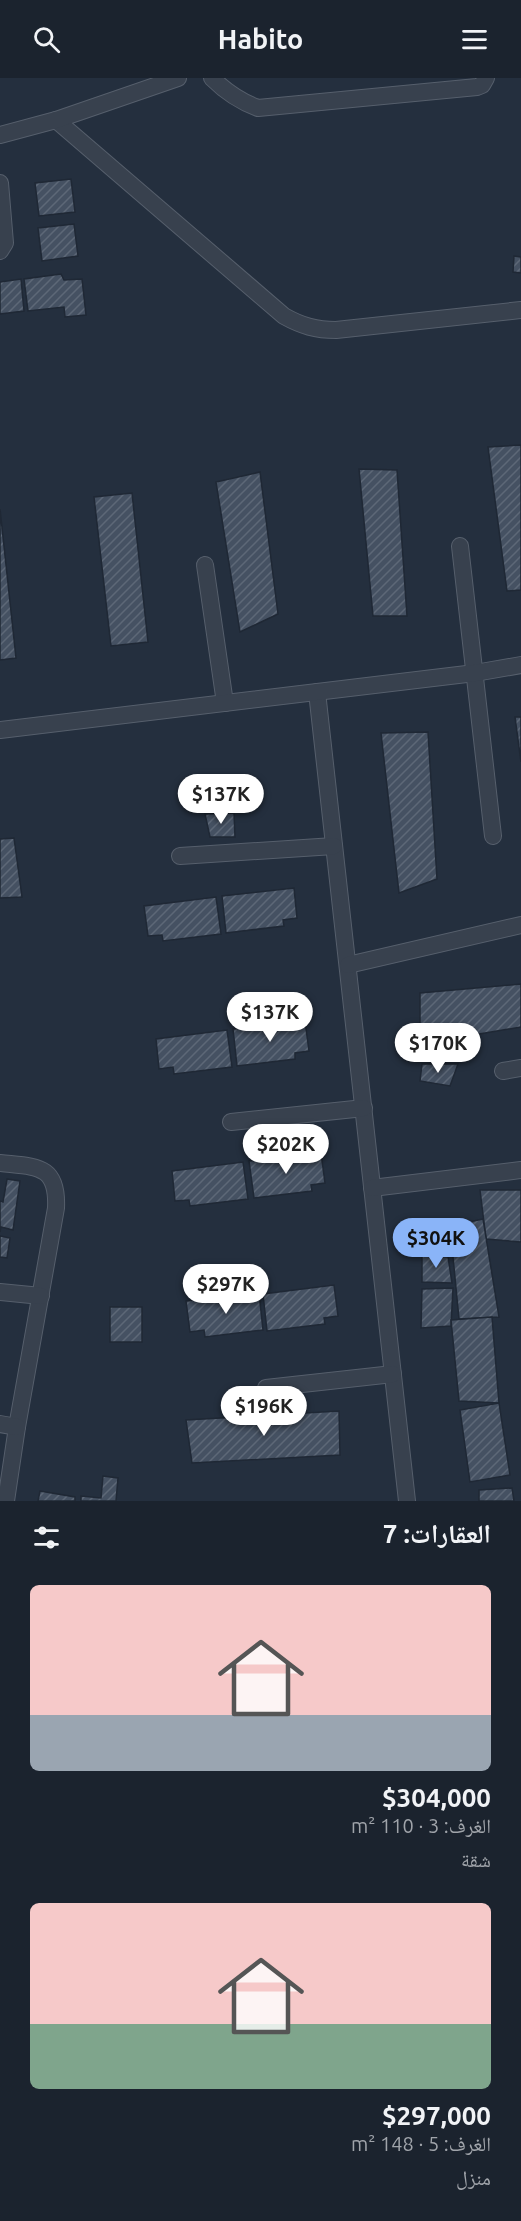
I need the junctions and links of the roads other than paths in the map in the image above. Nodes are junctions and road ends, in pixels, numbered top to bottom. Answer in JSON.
{"nodes":[{"id":1,"x":178,"y":78,"type":"edge"},
{"id":2,"x":212,"y":78,"type":"edge"},
{"id":3,"x":486,"y":78,"type":"edge"},
{"id":4,"x":56,"y":120,"type":"junction"},
{"id":5,"x":0,"y":135,"type":"edge"},
{"id":6,"x":0,"y":183,"type":"edge"},
{"id":7,"x":0,"y":251,"type":"edge"},
{"id":8,"x":521,"y":310,"type":"edge"},
{"id":9,"x":460,"y":546,"type":"dead end"},
{"id":10,"x":205,"y":565,"type":"dead end"},
{"id":11,"x":521,"y":665,"type":"edge"},
{"id":12,"x":474,"y":673,"type":"junction"},
{"id":13,"x":317,"y":692,"type":"junction"},
{"id":14,"x":225,"y":703,"type":"junction"},
{"id":15,"x":0,"y":730,"type":"edge"},
{"id":16,"x":493,"y":836,"type":"dead end"},
{"id":17,"x":334,"y":846,"type":"junction"},
{"id":18,"x":180,"y":856,"type":"dead end"},
{"id":19,"x":521,"y":925,"type":"edge"},
{"id":20,"x":348,"y":965,"type":"junction"},
{"id":21,"x":521,"y":1068,"type":"edge"},
{"id":22,"x":503,"y":1071,"type":"dead end"},
{"id":23,"x":364,"y":1108,"type":"junction"},
{"id":24,"x":231,"y":1122,"type":"dead end"},
{"id":25,"x":0,"y":1163,"type":"edge"},
{"id":26,"x":521,"y":1170,"type":"edge"},
{"id":27,"x":372,"y":1188,"type":"junction"},
{"id":28,"x":0,"y":1292,"type":"edge"},
{"id":29,"x":40,"y":1296,"type":"junction"},
{"id":30,"x":393,"y":1374,"type":"junction"},
{"id":31,"x":266,"y":1388,"type":"dead end"},
{"id":32,"x":0,"y":1424,"type":"edge"},
{"id":33,"x":17,"y":1427,"type":"junction"},
{"id":34,"x":6,"y":1501,"type":"edge"},
{"id":35,"x":407,"y":1501,"type":"edge"}],
"edges":[{"from":1,"to":4,"type":"street"},
{"from":2,"to":3,"type":"street"},
{"from":4,"to":5,"type":"street"},
{"from":4,"to":8,"type":"street"},
{"from":6,"to":7,"type":"street"},
{"from":9,"to":12,"type":"street"},
{"from":10,"to":14,"type":"street"},
{"from":11,"to":12,"type":"street"},
{"from":12,"to":13,"type":"street"},
{"from":12,"to":16,"type":"street"},
{"from":13,"to":14,"type":"street"},
{"from":13,"to":17,"type":"street"},
{"from":14,"to":15,"type":"street"},
{"from":17,"to":18,"type":"street"},
{"from":17,"to":20,"type":"street"},
{"from":19,"to":20,"type":"street"},
{"from":20,"to":23,"type":"street"},
{"from":21,"to":22,"type":"street"},
{"from":23,"to":24,"type":"street"},
{"from":23,"to":27,"type":"street"},
{"from":25,"to":29,"type":"street"},
{"from":26,"to":27,"type":"street"},
{"from":27,"to":30,"type":"street"},
{"from":28,"to":29,"type":"street"},
{"from":29,"to":33,"type":"street"},
{"from":30,"to":31,"type":"street"},
{"from":30,"to":35,"type":"street"},
{"from":32,"to":33,"type":"street"},
{"from":33,"to":34,"type":"street"}]}
